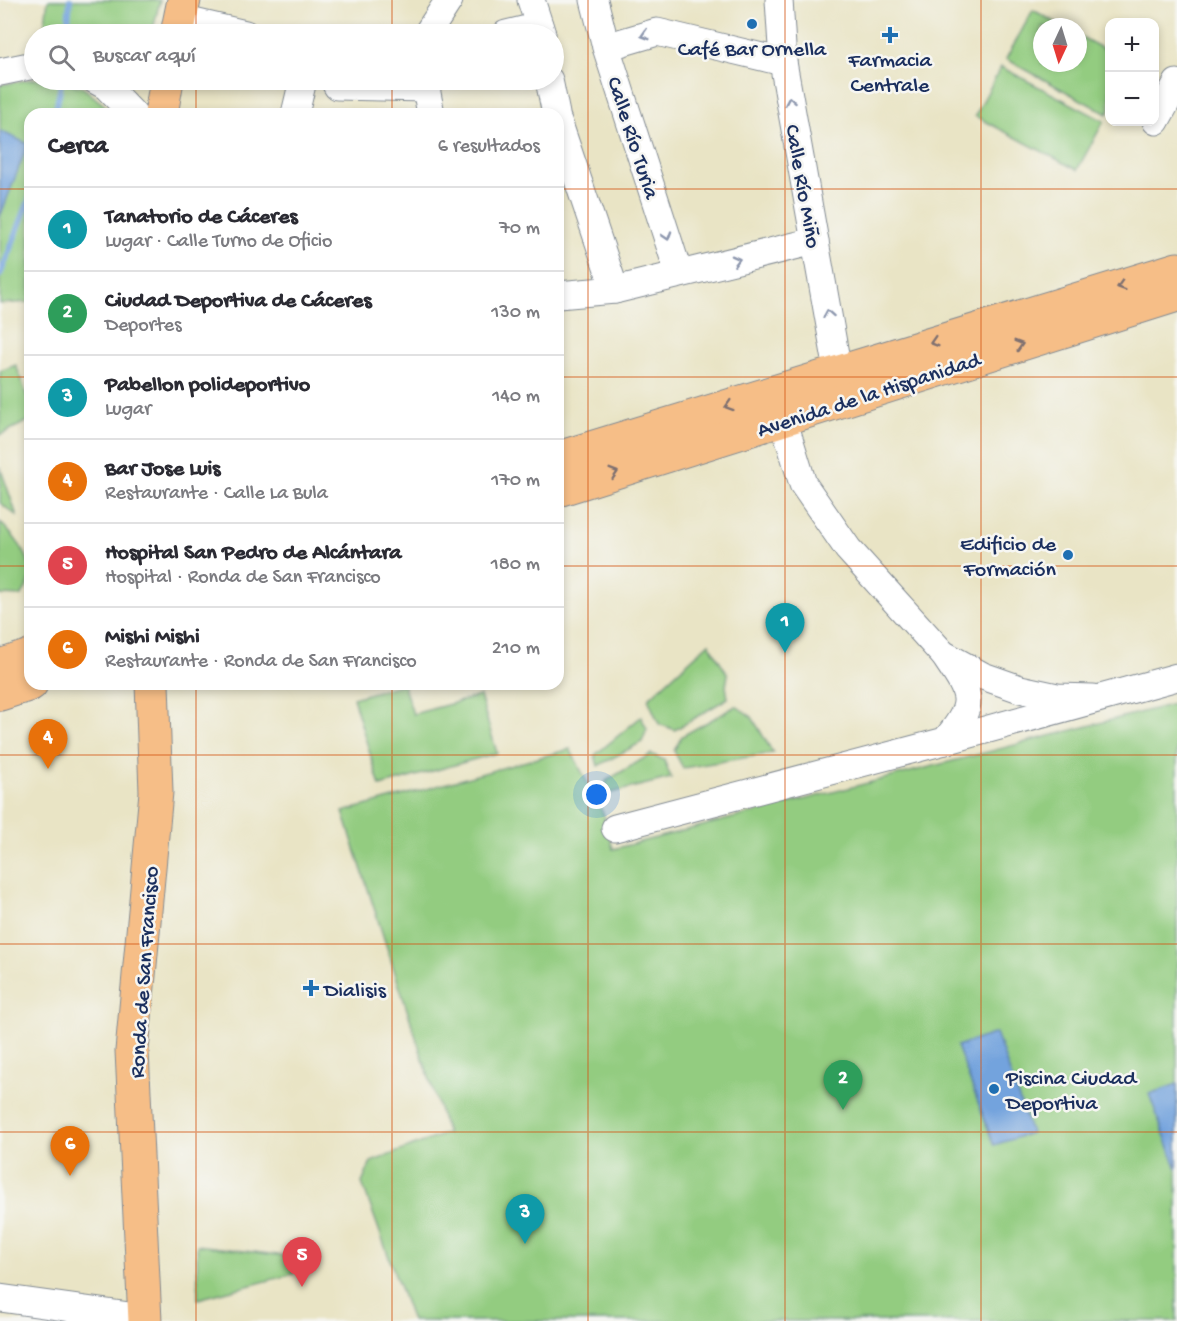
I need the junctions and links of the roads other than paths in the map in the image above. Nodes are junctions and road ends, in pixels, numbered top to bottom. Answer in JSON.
{"nodes":[{"id":1,"x":531,"y":0,"type":"edge"},
{"id":2,"x":594,"y":0,"type":"edge"},
{"id":3,"x":779,"y":0,"type":"edge"},
{"id":4,"x":180,"y":18,"type":"edge"},
{"id":5,"x":204,"y":24,"type":"edge"},
{"id":6,"x":538,"y":24,"type":"edge"},
{"id":7,"x":606,"y":47,"type":"junction"},
{"id":8,"x":783,"y":62,"type":"junction"},
{"id":9,"x":24,"y":67,"type":"edge"},
{"id":10,"x":0,"y":72,"type":"edge"},
{"id":11,"x":1177,"y":83,"type":"edge"},
{"id":12,"x":110,"y":90,"type":"edge"},
{"id":13,"x":166,"y":90,"type":"edge"},
{"id":14,"x":301,"y":90,"type":"edge"},
{"id":15,"x":382,"y":90,"type":"edge"},
{"id":16,"x":551,"y":90,"type":"edge"},
{"id":17,"x":427,"y":94,"type":"edge"},
{"id":18,"x":127,"y":108,"type":"edge"},
{"id":19,"x":161,"y":108,"type":"edge"},
{"id":20,"x":296,"y":108,"type":"edge"},
{"id":21,"x":555,"y":108,"type":"edge"},
{"id":22,"x":1159,"y":116,"type":"edge"},
{"id":23,"x":564,"y":153,"type":"edge"},
{"id":24,"x":815,"y":241,"type":"junction"},
{"id":25,"x":1177,"y":269,"type":"edge"},
{"id":26,"x":679,"y":274,"type":"junction"},
{"id":27,"x":615,"y":290,"type":"junction"},
{"id":28,"x":564,"y":294,"type":"edge"},
{"id":29,"x":1177,"y":295,"type":"edge"},
{"id":30,"x":838,"y":371,"type":"junction"},
{"id":31,"x":785,"y":389,"type":"junction"},
{"id":32,"x":783,"y":421,"type":"junction"},
{"id":33,"x":564,"y":456,"type":"edge"},
{"id":34,"x":564,"y":488,"type":"edge"},
{"id":35,"x":943,"y":654,"type":"junction"},
{"id":36,"x":24,"y":658,"type":"edge"},
{"id":37,"x":0,"y":666,"type":"edge"},
{"id":38,"x":1177,"y":677,"type":"edge"},
{"id":39,"x":24,"y":686,"type":"edge"},
{"id":40,"x":995,"y":688,"type":"junction"},
{"id":41,"x":150,"y":690,"type":"edge"},
{"id":42,"x":0,"y":694,"type":"edge"},
{"id":43,"x":1093,"y":698,"type":"junction"},
{"id":44,"x":975,"y":724,"type":"junction"},
{"id":45,"x":615,"y":828,"type":"dead end"},
{"id":46,"x":0,"y":1298,"type":"edge"},
{"id":47,"x":145,"y":1319,"type":"edge"}],
"edges":[{"from":1,"to":6,"type":"street"},
{"from":2,"to":7,"type":"street","name":"Calle Río Turia"},
{"from":3,"to":8,"type":"street","name":"Calle Río Miño"},
{"from":4,"to":5,"type":"street"},
{"from":8,"to":7,"type":"street","one_way":true},
{"from":7,"to":26,"type":"street","name":"Calle Río Turia","one_way":true},
{"from":24,"to":8,"type":"street","name":"Calle Río Miño","one_way":true},
{"from":9,"to":10,"type":"street"},
{"from":11,"to":22,"type":"street"},
{"from":12,"to":18,"type":"street"},
{"from":13,"to":19,"type":"main road"},
{"from":14,"to":20,"type":"street"},
{"from":15,"to":17,"type":"street"},
{"from":16,"to":21,"type":"street"},
{"from":23,"to":27,"type":"street"},
{"from":26,"to":24,"type":"street","one_way":true},
{"from":30,"to":24,"type":"street","name":"Calle Río Miño","one_way":true},
{"from":25,"to":30,"type":"main road","name":"Avenida de la Hispanidad","one_way":true},
{"from":26,"to":27,"type":"street"},
{"from":27,"to":28,"type":"street"},
{"from":32,"to":29,"type":"main road","name":"Avenida de la Hispanidad","one_way":true},
{"from":30,"to":31,"type":"main road","name":"Avenida de la Hispanidad"},
{"from":31,"to":32,"type":"street"},
{"from":31,"to":33,"type":"main road","name":"Avenida de la Hispanidad","one_way":true},
{"from":34,"to":32,"type":"main road","name":"Avenida de la Hispanidad","one_way":true},
{"from":32,"to":35,"type":"street"},
{"from":35,"to":40,"type":"street"},
{"from":35,"to":44,"type":"street"},
{"from":36,"to":37,"type":"main road"},
{"from":38,"to":43,"type":"street"},
{"from":39,"to":42,"type":"main road"},
{"from":40,"to":43,"type":"street"},
{"from":40,"to":44,"type":"street"},
{"from":41,"to":47,"type":"main road","name":"Ronda de San Francisco"},
{"from":43,"to":44,"type":"street"},
{"from":44,"to":45,"type":"street"},
{"from":46,"to":47,"type":"street"}]}
